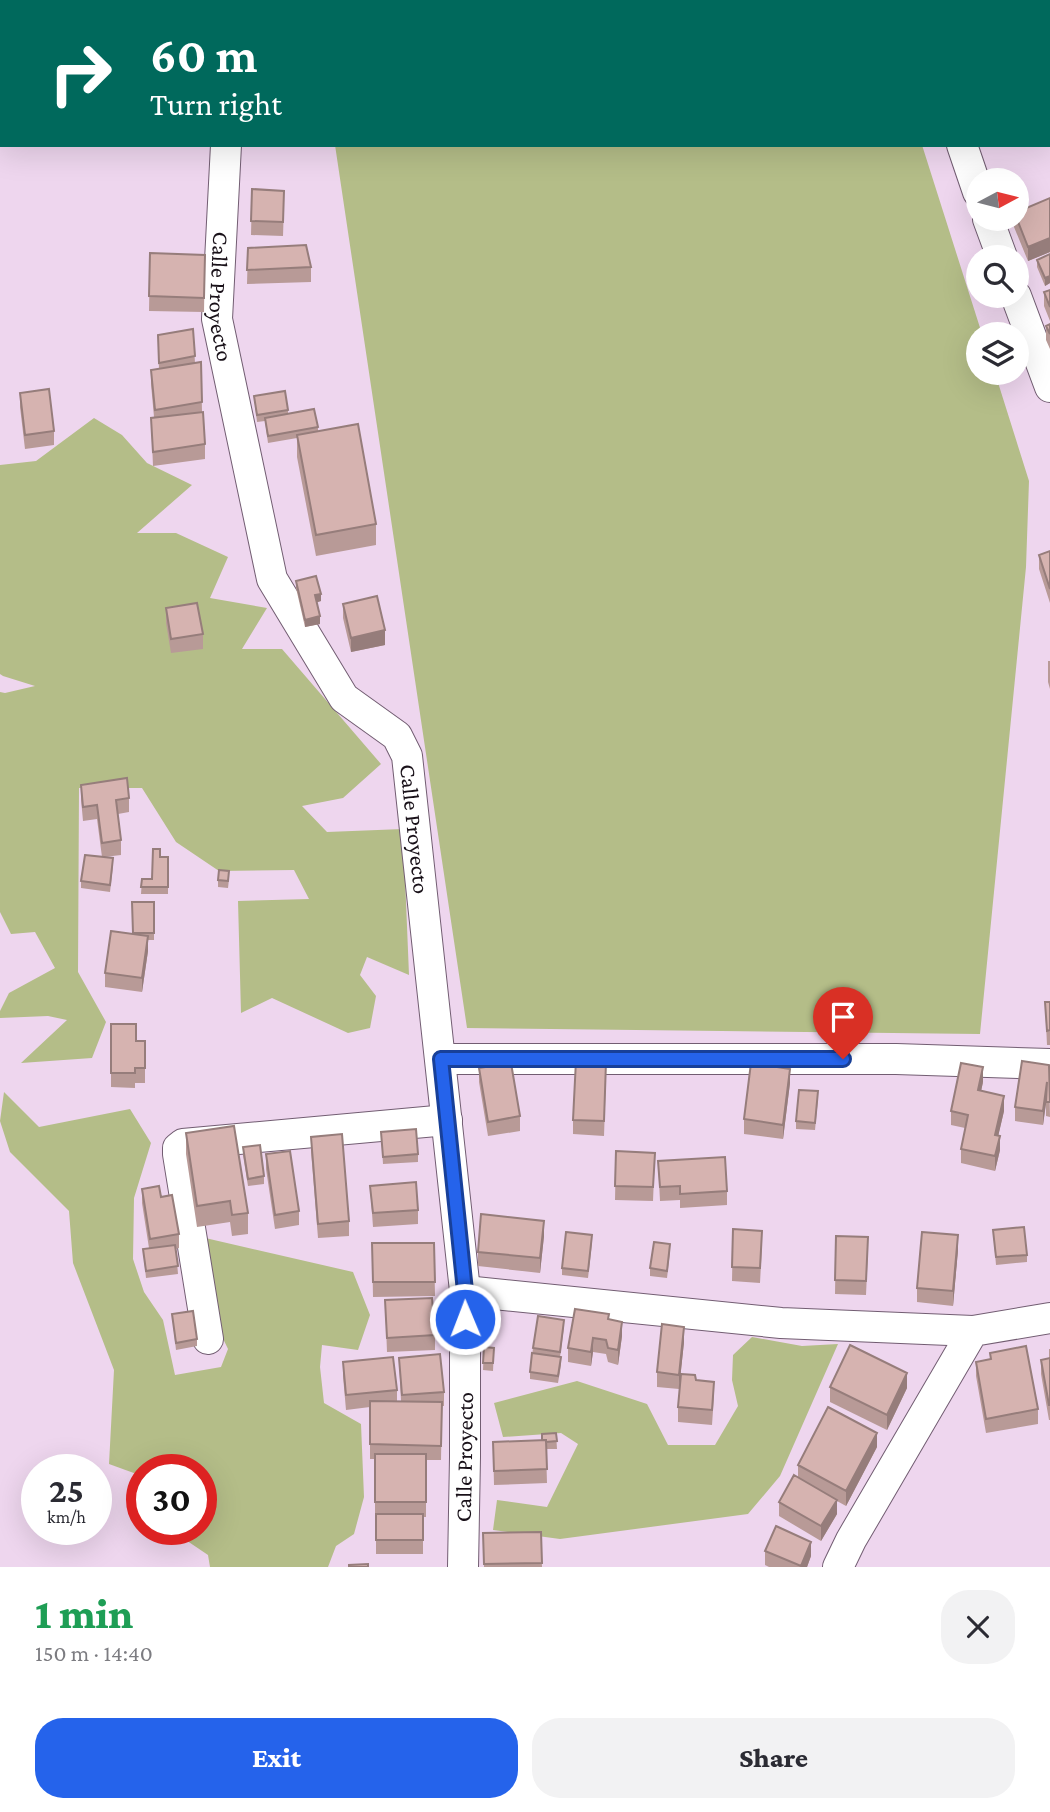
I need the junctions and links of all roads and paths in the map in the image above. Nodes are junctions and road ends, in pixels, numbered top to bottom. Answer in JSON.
{"nodes":[{"id":1,"x":226,"y":147,"type":"edge"},
{"id":2,"x":963,"y":147,"type":"edge"},
{"id":3,"x":970,"y":168,"type":"edge"},
{"id":4,"x":1020,"y":308,"type":"edge"},
{"id":5,"x":1050,"y":387,"type":"edge"},
{"id":6,"x":441,"y":1059,"type":"junction"},
{"id":7,"x":1050,"y":1064,"type":"edge"},
{"id":8,"x":447,"y":1120,"type":"junction"},
{"id":9,"x":465,"y":1291,"type":"junction"},
{"id":10,"x":1050,"y":1318,"type":"edge"},
{"id":11,"x":972,"y":1331,"type":"junction"},
{"id":12,"x":208,"y":1339,"type":"dead end"},
{"id":13,"x":463,"y":1567,"type":"edge"},
{"id":14,"x":838,"y":1567,"type":"edge"}],
"edges":[{"from":1,"to":6,"type":"street","name":"Calle Proyecto"},
{"from":2,"to":3,"type":"street"},
{"from":4,"to":5,"type":"street"},
{"from":6,"to":7,"type":"street"},
{"from":6,"to":8,"type":"street","name":"Calle Proyecto"},
{"from":8,"to":9,"type":"street","name":"Calle Proyecto"},
{"from":8,"to":12,"type":"street"},
{"from":9,"to":11,"type":"street"},
{"from":9,"to":13,"type":"street","name":"Calle Proyecto"},
{"from":10,"to":11,"type":"street"},
{"from":11,"to":14,"type":"street"}]}
